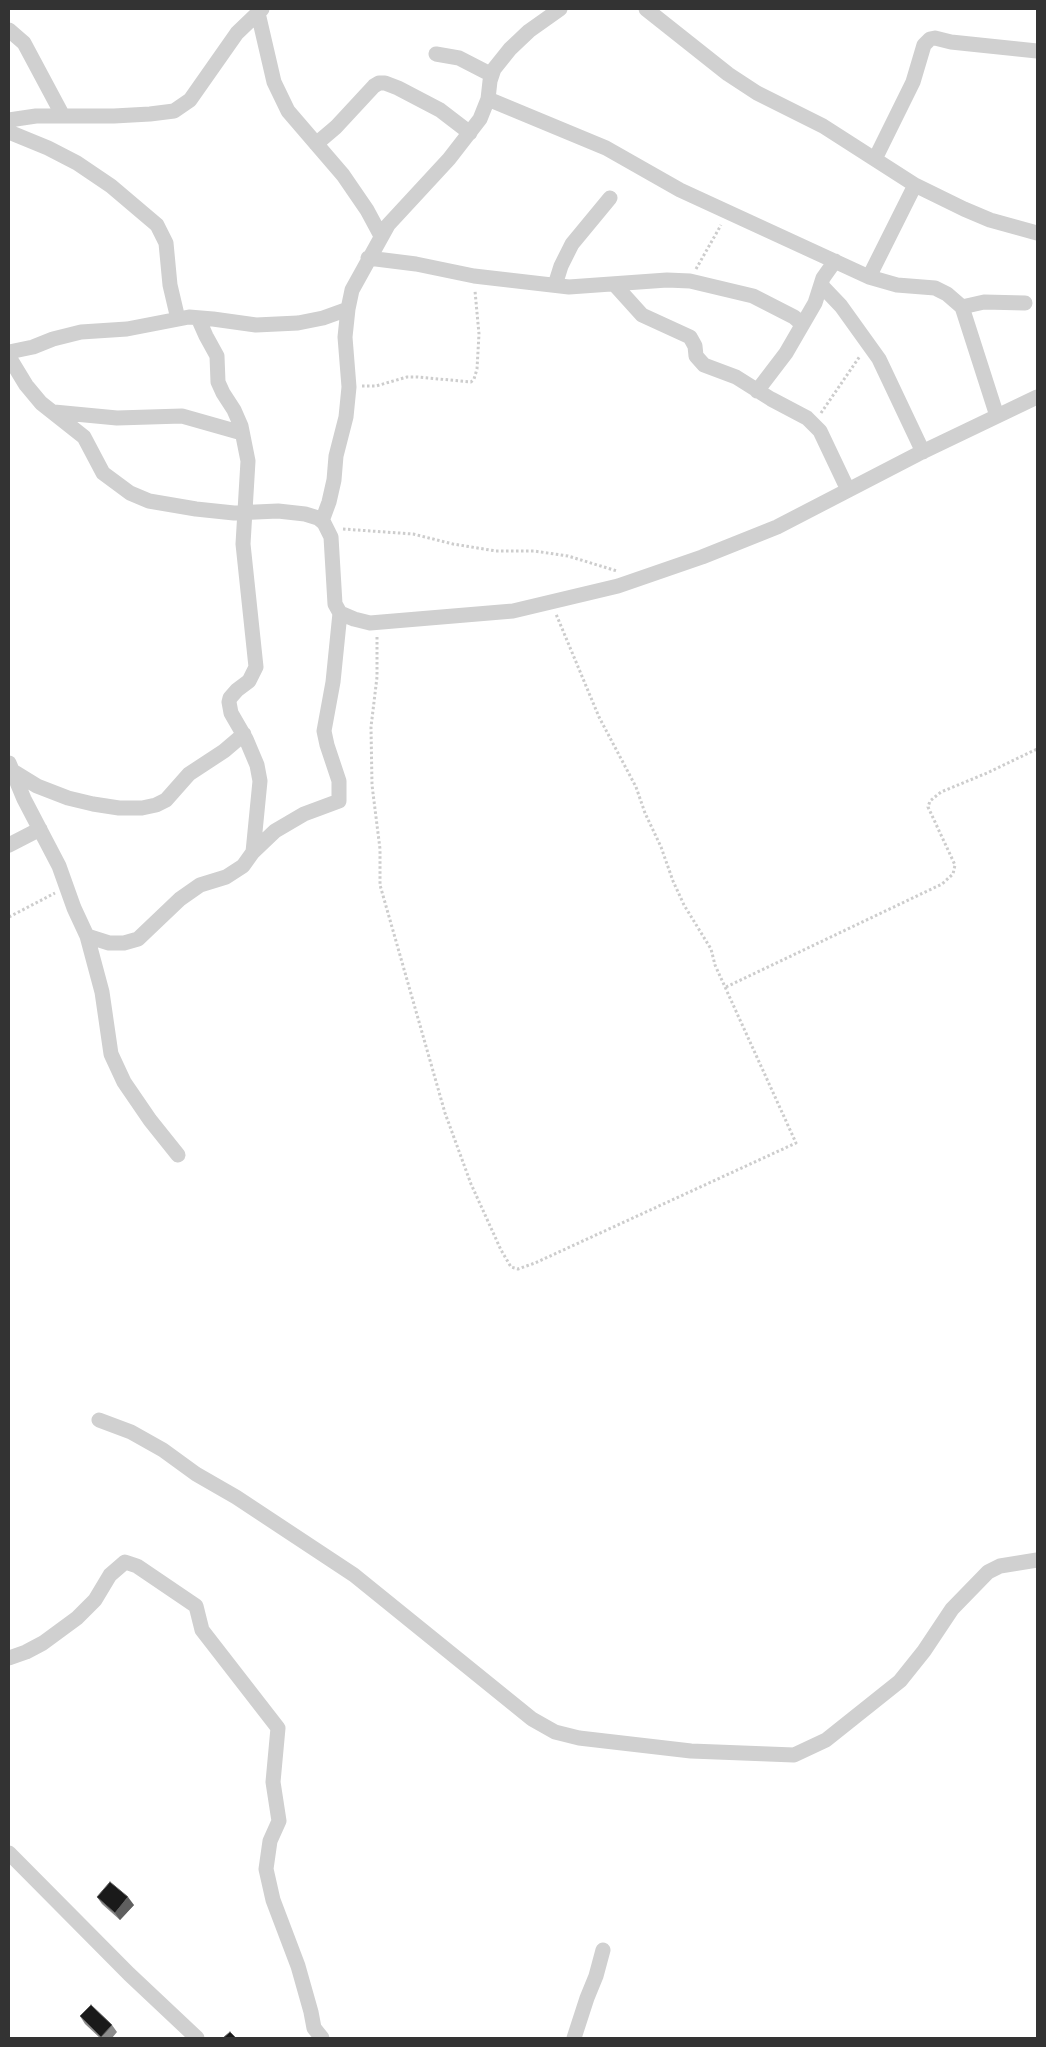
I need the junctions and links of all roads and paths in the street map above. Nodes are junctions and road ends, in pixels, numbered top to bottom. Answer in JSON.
{"nodes":[{"id":1,"x":560,"y":9,"type":"edge"},
{"id":2,"x":646,"y":9,"type":"edge"},
{"id":3,"x":260,"y":11,"type":"edge"},
{"id":4,"x":9,"y":30,"type":"edge"},
{"id":5,"x":1037,"y":52,"type":"edge"},
{"id":6,"x":436,"y":54,"type":"dead end"},
{"id":7,"x":492,"y":75,"type":"junction"},
{"id":8,"x":488,"y":99,"type":"junction"},
{"id":9,"x":63,"y":116,"type":"junction"},
{"id":10,"x":9,"y":120,"type":"edge"},
{"id":11,"x":9,"y":132,"type":"edge"},
{"id":12,"x":470,"y":133,"type":"junction"},
{"id":13,"x":316,"y":144,"type":"junction"},
{"id":14,"x":875,"y":159,"type":"junction"},
{"id":15,"x":915,"y":185,"type":"junction"},
{"id":16,"x":610,"y":198,"type":"dead end"},
{"id":17,"x":728,"y":213,"type":"junction"},
{"id":18,"x":1037,"y":234,"type":"edge"},
{"id":19,"x":381,"y":236,"type":"junction"},
{"id":20,"x":368,"y":258,"type":"junction"},
{"id":21,"x":835,"y":261,"type":"junction"},
{"id":22,"x":474,"y":276,"type":"junction"},
{"id":23,"x":869,"y":277,"type":"junction"},
{"id":24,"x":690,"y":281,"type":"junction"},
{"id":25,"x":614,"y":284,"type":"junction"},
{"id":26,"x":555,"y":285,"type":"junction"},
{"id":27,"x":821,"y":285,"type":"junction"},
{"id":28,"x":1025,"y":303,"type":"dead end"},
{"id":29,"x":962,"y":307,"type":"junction"},
{"id":30,"x":348,"y":310,"type":"junction"},
{"id":31,"x":198,"y":318,"type":"junction"},
{"id":32,"x":178,"y":319,"type":"junction"},
{"id":33,"x":802,"y":324,"type":"junction"},
{"id":34,"x":870,"y":345,"type":"junction"},
{"id":35,"x":9,"y":352,"type":"edge"},
{"id":36,"x":9,"y":357,"type":"edge"},
{"id":37,"x":348,"y":387,"type":"junction"},
{"id":38,"x":757,"y":391,"type":"junction"},
{"id":39,"x":1037,"y":397,"type":"edge"},
{"id":40,"x":53,"y":412,"type":"junction"},
{"id":41,"x":996,"y":416,"type":"junction"},
{"id":42,"x":814,"y":424,"type":"junction"},
{"id":43,"x":242,"y":433,"type":"junction"},
{"id":44,"x":922,"y":452,"type":"junction"},
{"id":45,"x":848,"y":490,"type":"junction"},
{"id":46,"x":245,"y":513,"type":"junction"},
{"id":47,"x":325,"y":526,"type":"junction"},
{"id":48,"x":637,"y":580,"type":"junction"},
{"id":49,"x":551,"y":603,"type":"junction"},
{"id":50,"x":340,"y":613,"type":"junction"},
{"id":51,"x":377,"y":622,"type":"junction"},
{"id":52,"x":244,"y":734,"type":"junction"},
{"id":53,"x":1037,"y":749,"type":"edge"},
{"id":54,"x":10,"y":766,"type":"edge"},
{"id":55,"x":40,"y":829,"type":"junction"},
{"id":56,"x":9,"y":846,"type":"edge"},
{"id":57,"x":253,"y":852,"type":"junction"},
{"id":58,"x":66,"y":886,"type":"junction"},
{"id":59,"x":9,"y":917,"type":"edge"},
{"id":60,"x":87,"y":936,"type":"junction"},
{"id":61,"x":726,"y":987,"type":"junction"},
{"id":62,"x":178,"y":1155,"type":"dead end"},
{"id":63,"x":99,"y":1420,"type":"dead end"},
{"id":64,"x":1037,"y":1560,"type":"edge"},
{"id":65,"x":9,"y":1658,"type":"edge"},
{"id":66,"x":9,"y":1853,"type":"edge"},
{"id":67,"x":603,"y":1950,"type":"dead end"},
{"id":68,"x":198,"y":2038,"type":"edge"},
{"id":69,"x":322,"y":2038,"type":"edge"},
{"id":70,"x":574,"y":2038,"type":"edge"}],
"edges":[{"from":1,"to":7,"type":"street"},
{"from":2,"to":14,"type":"street"},
{"from":3,"to":9,"type":"street"},
{"from":3,"to":13,"type":"street"},
{"from":4,"to":9,"type":"street"},
{"from":5,"to":14,"type":"street"},
{"from":6,"to":7,"type":"street"},
{"from":7,"to":8,"type":"street"},
{"from":8,"to":12,"type":"street"},
{"from":8,"to":17,"type":"street"},
{"from":9,"to":10,"type":"street"},
{"from":11,"to":32,"type":"street"},
{"from":12,"to":13,"type":"street"},
{"from":12,"to":19,"type":"street"},
{"from":13,"to":19,"type":"street"},
{"from":14,"to":15,"type":"street"},
{"from":15,"to":18,"type":"street"},
{"from":15,"to":23,"type":"street"},
{"from":16,"to":26,"type":"street"},
{"from":17,"to":21,"type":"street"},
{"from":17,"to":24,"type":"path"},
{"from":19,"to":20,"type":"street"},
{"from":20,"to":22,"type":"street"},
{"from":20,"to":30,"type":"street"},
{"from":21,"to":23,"type":"street"},
{"from":21,"to":27,"type":"street"},
{"from":22,"to":26,"type":"street"},
{"from":22,"to":37,"type":"path"},
{"from":23,"to":29,"type":"street"},
{"from":24,"to":25,"type":"street"},
{"from":24,"to":33,"type":"street"},
{"from":25,"to":26,"type":"street"},
{"from":25,"to":38,"type":"street"},
{"from":27,"to":33,"type":"street"},
{"from":27,"to":34,"type":"street"},
{"from":28,"to":29,"type":"street"},
{"from":29,"to":41,"type":"street"},
{"from":30,"to":31,"type":"street"},
{"from":30,"to":37,"type":"street"},
{"from":31,"to":32,"type":"street"},
{"from":31,"to":43,"type":"street"},
{"from":32,"to":35,"type":"street"},
{"from":33,"to":38,"type":"street"},
{"from":34,"to":42,"type":"path"},
{"from":34,"to":44,"type":"street"},
{"from":36,"to":40,"type":"street"},
{"from":37,"to":47,"type":"street"},
{"from":38,"to":42,"type":"street"},
{"from":39,"to":41,"type":"street"},
{"from":40,"to":43,"type":"street"},
{"from":40,"to":46,"type":"street"},
{"from":41,"to":44,"type":"street"},
{"from":42,"to":45,"type":"street"},
{"from":43,"to":46,"type":"street"},
{"from":44,"to":45,"type":"street"},
{"from":45,"to":48,"type":"street"},
{"from":46,"to":47,"type":"street"},
{"from":46,"to":52,"type":"street"},
{"from":47,"to":48,"type":"path"},
{"from":47,"to":50,"type":"street"},
{"from":48,"to":49,"type":"street"},
{"from":49,"to":51,"type":"street"},
{"from":49,"to":61,"type":"path"},
{"from":50,"to":51,"type":"street"},
{"from":50,"to":57,"type":"street"},
{"from":51,"to":61,"type":"path"},
{"from":52,"to":54,"type":"street"},
{"from":52,"to":57,"type":"street"},
{"from":53,"to":61,"type":"path"},
{"from":54,"to":55,"type":"street"},
{"from":55,"to":56,"type":"street"},
{"from":55,"to":58,"type":"street"},
{"from":57,"to":60,"type":"street"},
{"from":58,"to":59,"type":"path"},
{"from":58,"to":60,"type":"street"},
{"from":60,"to":62,"type":"street"},
{"from":63,"to":64,"type":"street"},
{"from":65,"to":69,"type":"street"},
{"from":66,"to":68,"type":"street"},
{"from":67,"to":70,"type":"street"}]}
